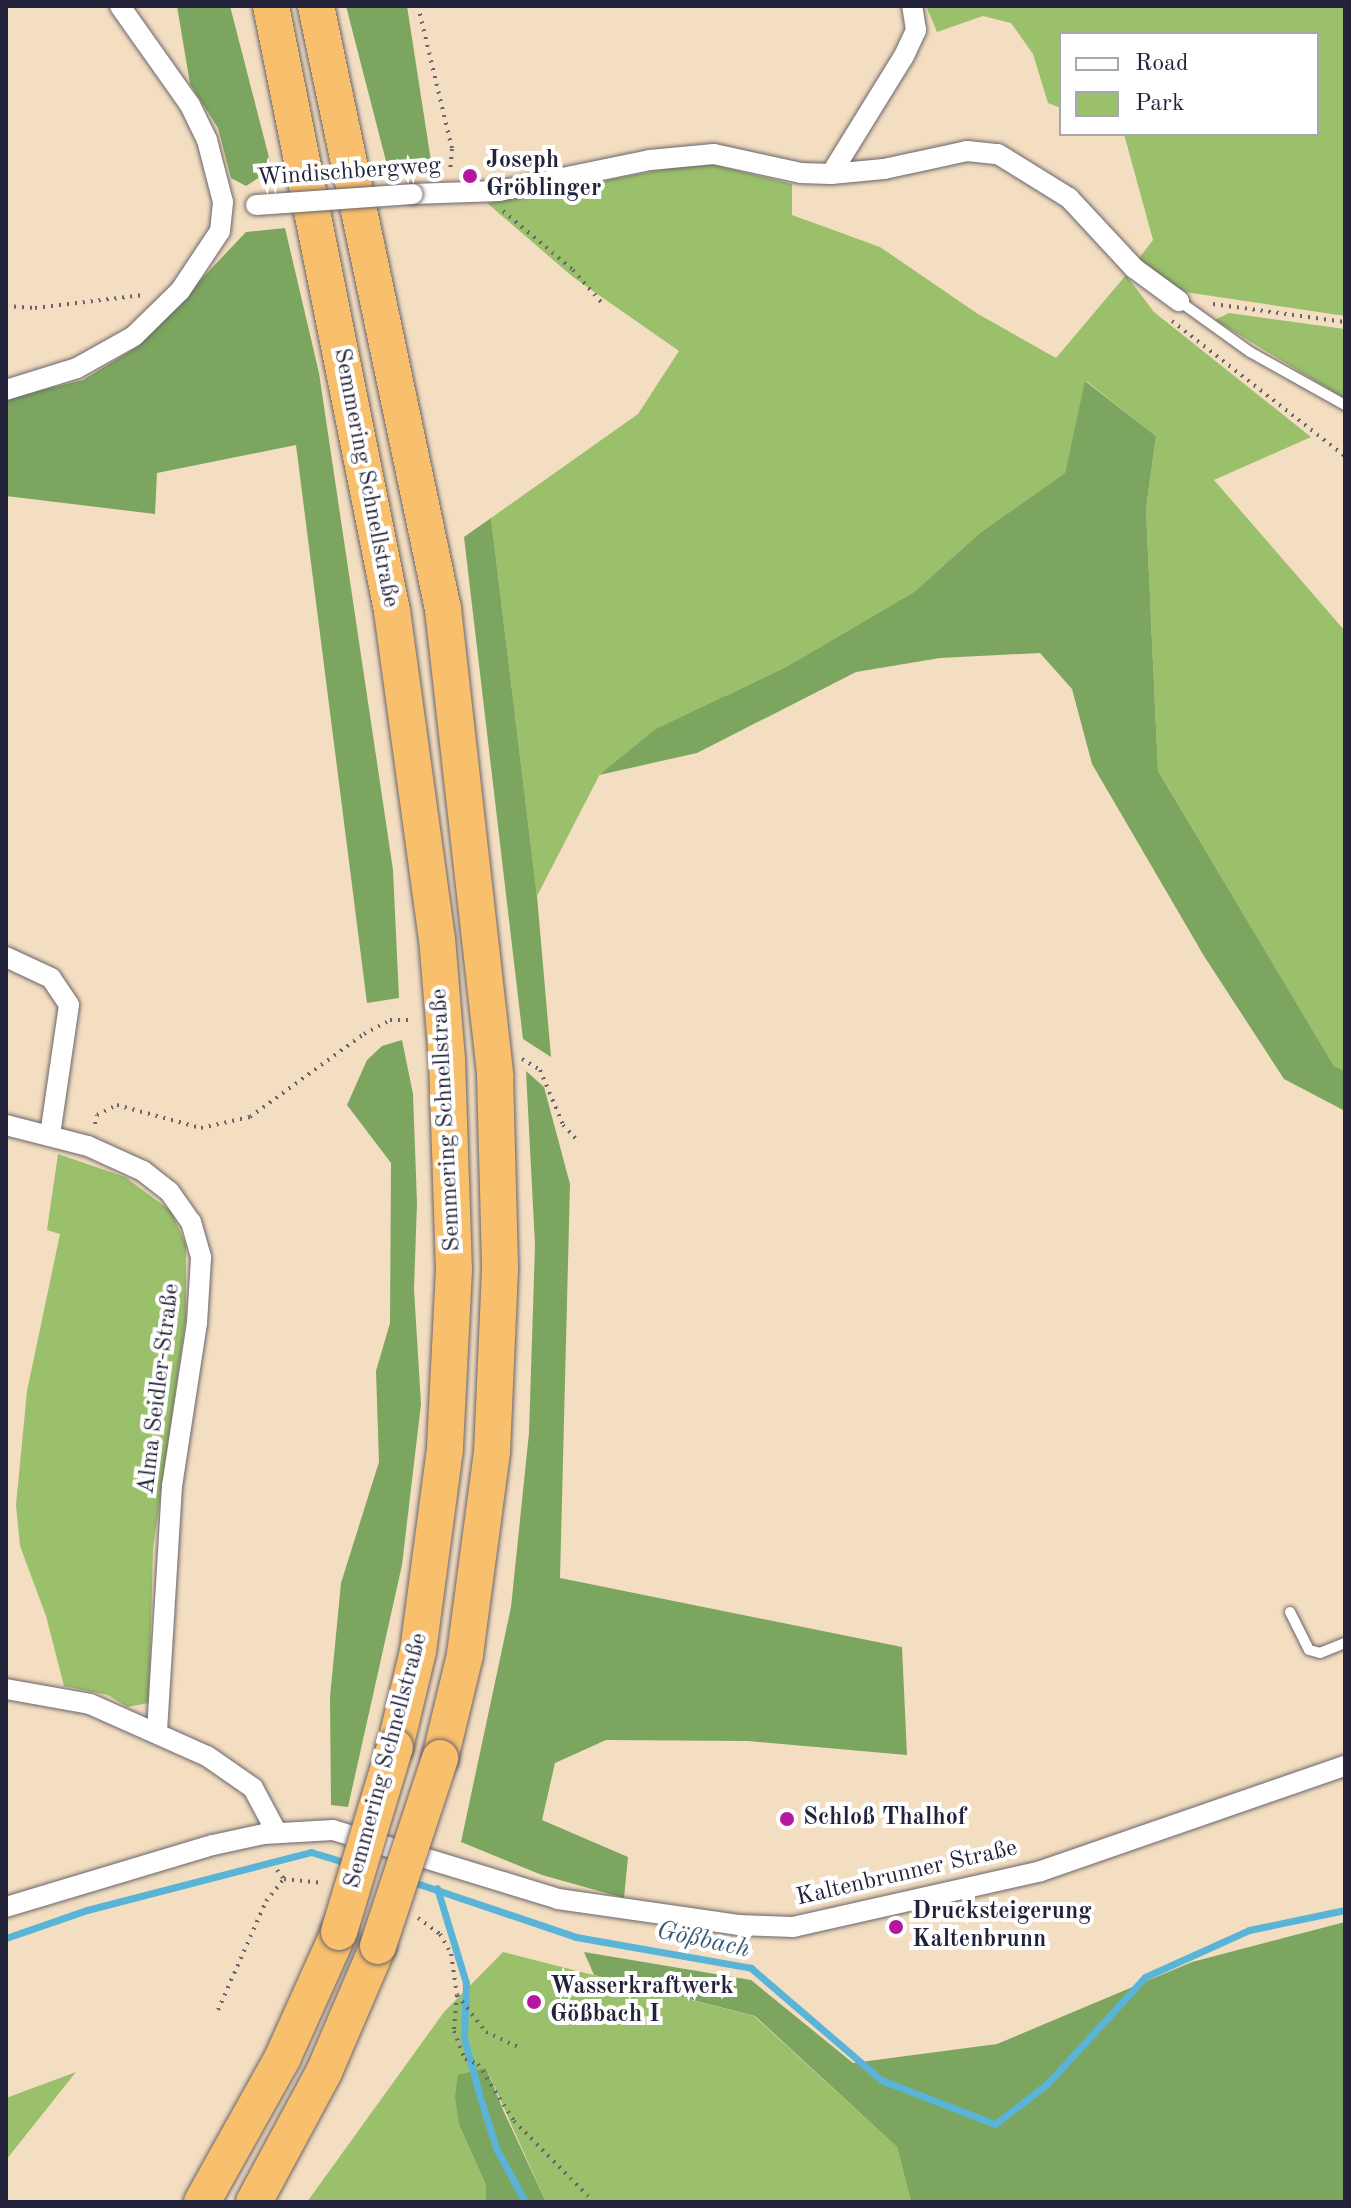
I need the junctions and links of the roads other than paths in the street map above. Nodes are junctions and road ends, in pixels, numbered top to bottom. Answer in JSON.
{"nodes":[{"id":1,"x":120,"y":6,"type":"edge"},
{"id":2,"x":271,"y":6,"type":"edge"},
{"id":3,"x":316,"y":6,"type":"edge"},
{"id":4,"x":912,"y":6,"type":"edge"},
{"id":5,"x":831,"y":174,"type":"junction"},
{"id":6,"x":223,"y":207,"type":"junction"},
{"id":7,"x":1172,"y":308,"type":"joint"},
{"id":8,"x":6,"y":390,"type":"edge"},
{"id":9,"x":1345,"y":405,"type":"edge"},
{"id":10,"x":6,"y":957,"type":"edge"},
{"id":11,"x":6,"y":1125,"type":"edge"},
{"id":12,"x":50,"y":1135,"type":"junction"},
{"id":13,"x":1290,"y":1612,"type":"dead end"},
{"id":14,"x":1345,"y":1643,"type":"edge"},
{"id":15,"x":6,"y":1689,"type":"edge"},
{"id":16,"x":157,"y":1732,"type":"junction"},
{"id":17,"x":1345,"y":1766,"type":"edge"},
{"id":18,"x":277,"y":1833,"type":"junction"},
{"id":19,"x":6,"y":1907,"type":"edge"},
{"id":20,"x":202,"y":2202,"type":"edge"},
{"id":21,"x":254,"y":2202,"type":"edge"}],
"edges":[{"from":1,"to":6,"type":"street","name":"Windischbergweg"},
{"from":2,"to":20,"type":"highway","name":"Semmering Schnellstraße","bridge":true},
{"from":3,"to":21,"type":"highway","name":"Semmering Schnellstraße","bridge":true},
{"from":4,"to":5,"type":"street"},
{"from":5,"to":6,"type":"street","name":"Windischbergweg","bridge":true},
{"from":5,"to":7,"type":"street","name":"Windischbergweg"},
{"from":6,"to":8,"type":"street","name":"Windischbergweg"},
{"from":7,"to":9,"type":"lane","name":"Windischbergweg"},
{"from":10,"to":12,"type":"street"},
{"from":11,"to":12,"type":"street","name":"Alma Seidler-Straße"},
{"from":12,"to":16,"type":"street","name":"Alma Seidler-Straße"},
{"from":13,"to":14,"type":"lane"},
{"from":15,"to":16,"type":"street"},
{"from":16,"to":18,"type":"street"},
{"from":17,"to":18,"type":"street","name":"Kaltenbrunner Straße"},
{"from":18,"to":19,"type":"street","name":"Kaltenbrunner Straße"}]}
